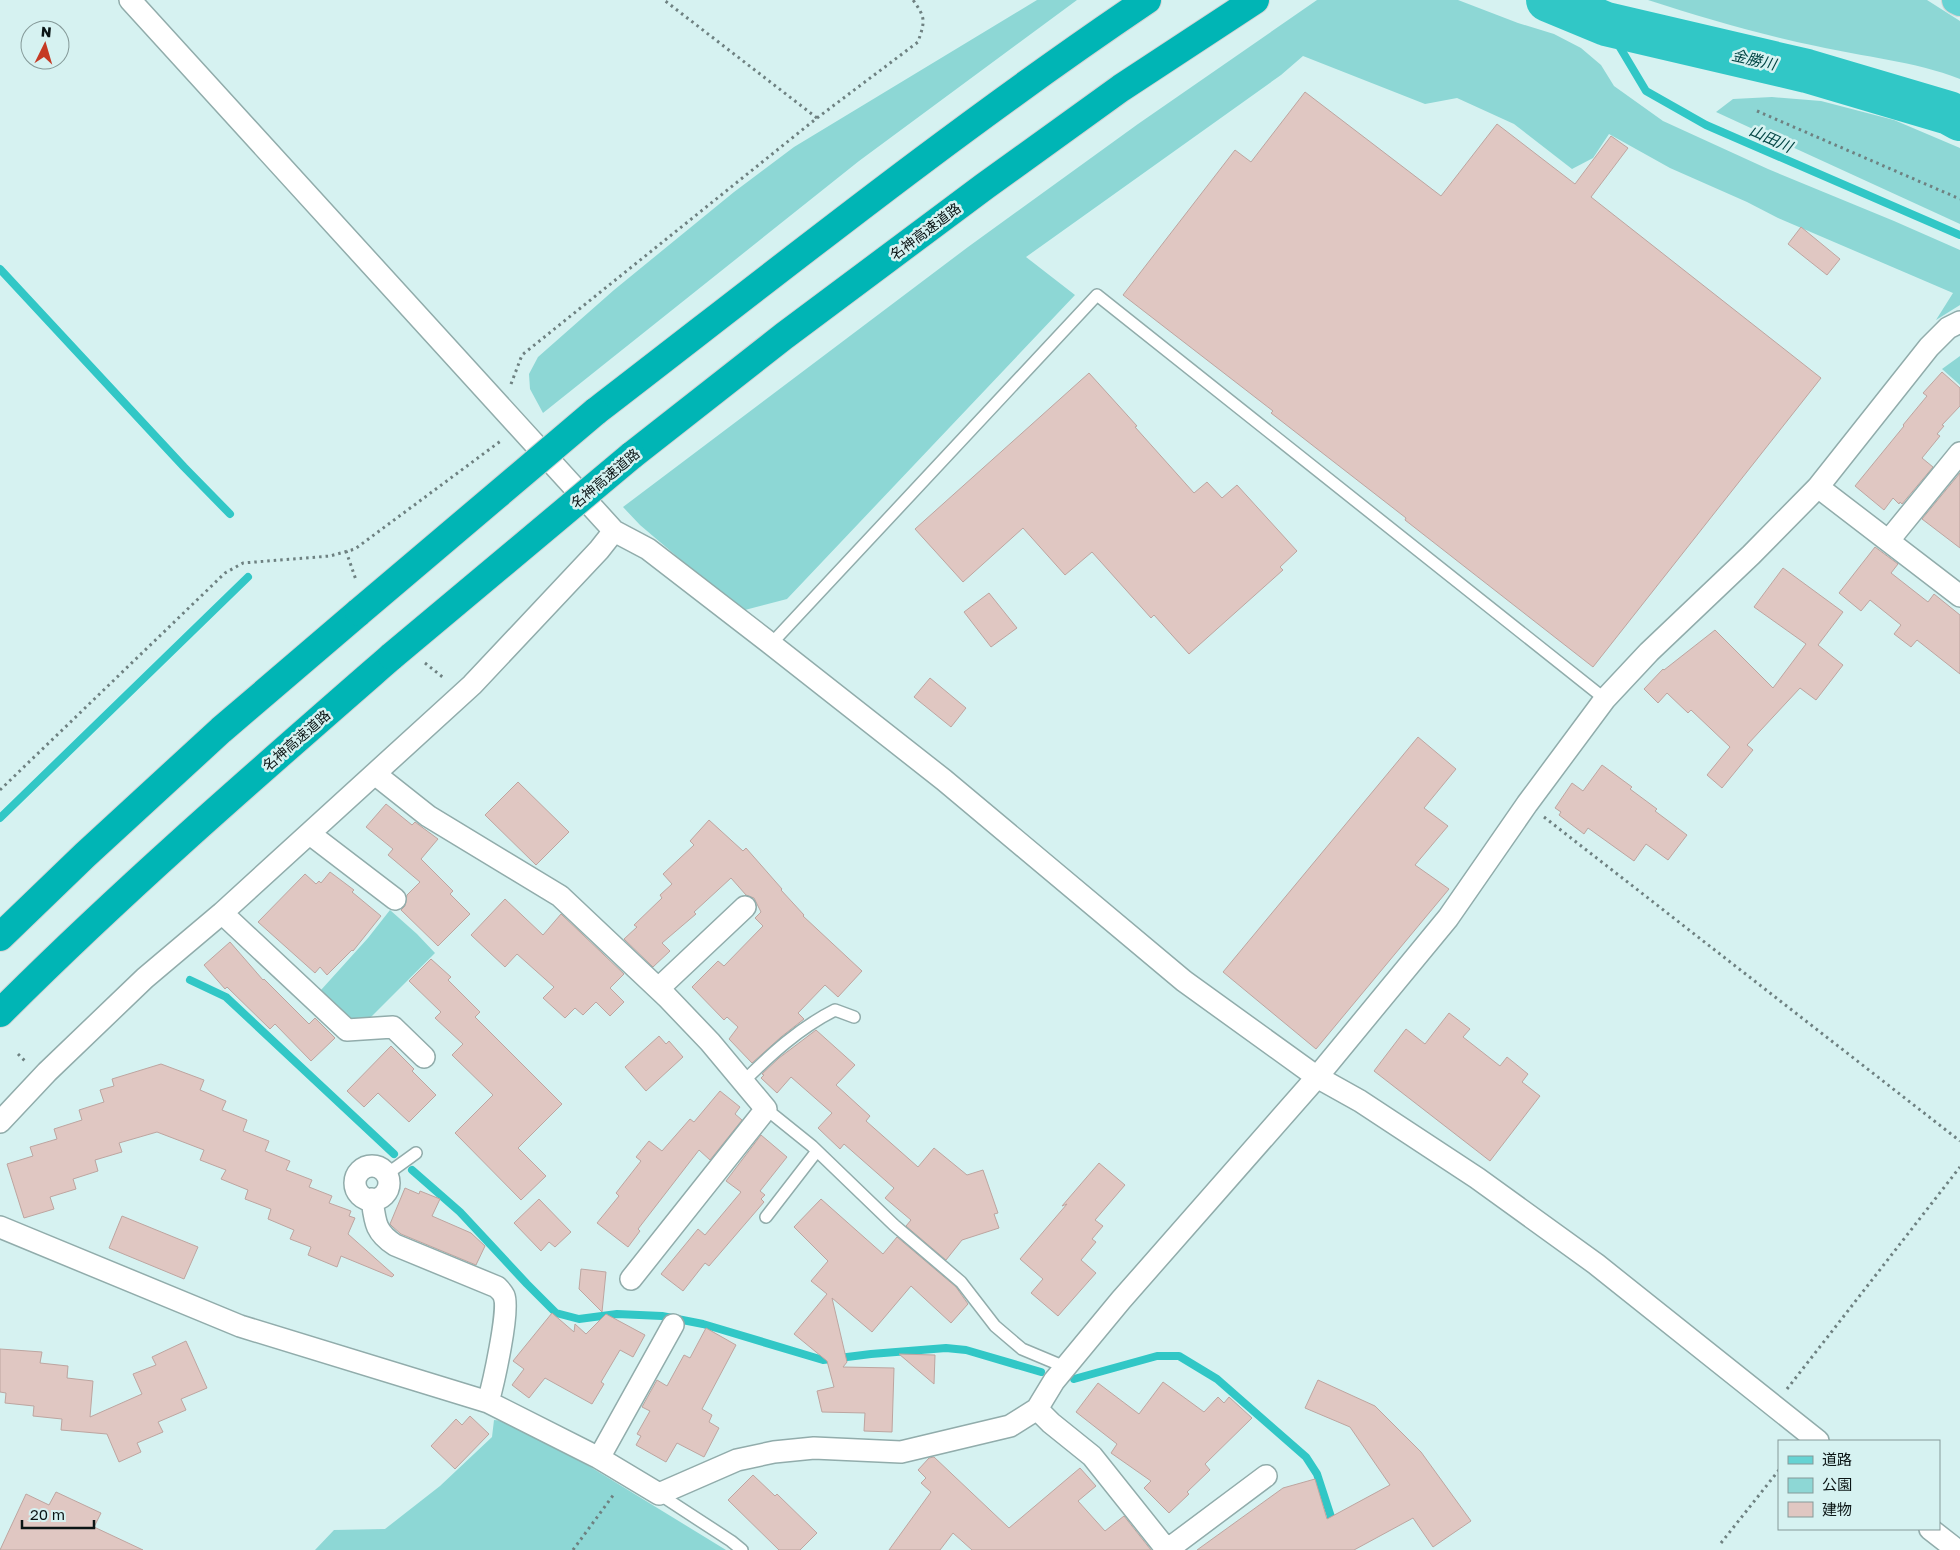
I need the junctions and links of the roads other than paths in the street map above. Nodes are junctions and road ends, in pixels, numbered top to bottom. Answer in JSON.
{"nodes":[{"id":1,"x":130,"y":0,"type":"edge"},
{"id":2,"x":1147,"y":0,"type":"edge"},
{"id":3,"x":1255,"y":0,"type":"edge"},
{"id":4,"x":1956,"y":0,"type":"edge"},
{"id":5,"x":1960,"y":2,"type":"edge"},
{"id":6,"x":1960,"y":322,"type":"edge"},
{"id":7,"x":1960,"y":453,"type":"edge"},
{"id":8,"x":1818,"y":487,"type":"junction"},
{"id":9,"x":614,"y":531,"type":"junction"},
{"id":10,"x":1889,"y":540,"type":"junction"},
{"id":11,"x":1960,"y":596,"type":"edge"},
{"id":12,"x":771,"y":644,"type":"junction"},
{"id":13,"x":1605,"y":698,"type":"junction"},
{"id":14,"x":375,"y":774,"type":"junction"},
{"id":15,"x":310,"y":834,"type":"junction"},
{"id":16,"x":396,"y":899,"type":"dead end"},
{"id":17,"x":745,"y":907,"type":"dead end"},
{"id":18,"x":222,"y":913,"type":"junction"},
{"id":19,"x":0,"y":937,"type":"edge"},
{"id":20,"x":659,"y":988,"type":"junction"},
{"id":21,"x":0,"y":1013,"type":"edge"},
{"id":22,"x":854,"y":1016,"type":"dead end"},
{"id":23,"x":424,"y":1057,"type":"dead end"},
{"id":24,"x":1317,"y":1076,"type":"junction"},
{"id":25,"x":742,"y":1083,"type":"junction"},
{"id":26,"x":766,"y":1109,"type":"junction"},
{"id":27,"x":0,"y":1122,"type":"edge"},
{"id":28,"x":817,"y":1151,"type":"junction"},
{"id":29,"x":416,"y":1153,"type":"dead end"},
{"id":30,"x":386,"y":1174,"type":"junction"},
{"id":31,"x":372,"y":1199,"type":"junction"},
{"id":32,"x":766,"y":1217,"type":"dead end"},
{"id":33,"x":0,"y":1227,"type":"edge"},
{"id":34,"x":631,"y":1279,"type":"dead end"},
{"id":35,"x":673,"y":1326,"type":"dead end"},
{"id":36,"x":1065,"y":1367,"type":"junction"},
{"id":37,"x":488,"y":1402,"type":"junction"},
{"id":38,"x":1037,"y":1408,"type":"junction"},
{"id":39,"x":1817,"y":1440,"type":"edge"},
{"id":40,"x":599,"y":1458,"type":"junction"},
{"id":41,"x":1266,"y":1476,"type":"dead end"},
{"id":42,"x":659,"y":1494,"type":"junction"},
{"id":43,"x":1931,"y":1530,"type":"edge"},
{"id":44,"x":742,"y":1550,"type":"edge"},
{"id":45,"x":1167,"y":1550,"type":"edge"},
{"id":46,"x":1956,"y":1550,"type":"edge"}],
"edges":[{"from":1,"to":9,"type":"street"},
{"from":2,"to":19,"type":"highway","bridge":true},
{"from":3,"to":21,"type":"highway","name":"名神高速道路","bridge":true},
{"from":4,"to":5,"type":"main road"},
{"from":6,"to":8,"type":"street"},
{"from":7,"to":10,"type":"street"},
{"from":8,"to":10,"type":"street"},
{"from":8,"to":13,"type":"street"},
{"from":9,"to":12,"type":"street"},
{"from":9,"to":14,"type":"street"},
{"from":10,"to":11,"type":"street"},
{"from":12,"to":13,"type":"lane"},
{"from":12,"to":24,"type":"street"},
{"from":13,"to":24,"type":"street"},
{"from":14,"to":15,"type":"street"},
{"from":14,"to":20,"type":"street"},
{"from":15,"to":16,"type":"street"},
{"from":15,"to":18,"type":"street"},
{"from":17,"to":20,"type":"street"},
{"from":18,"to":23,"type":"street"},
{"from":18,"to":27,"type":"street"},
{"from":20,"to":25,"type":"street"},
{"from":22,"to":25,"type":"lane"},
{"from":24,"to":36,"type":"street"},
{"from":24,"to":39,"type":"street"},
{"from":25,"to":26,"type":"street"},
{"from":26,"to":28,"type":"lane"},
{"from":26,"to":34,"type":"street"},
{"from":28,"to":32,"type":"lane"},
{"from":28,"to":36,"type":"lane"},
{"from":29,"to":30,"type":"lane"},
{"from":30,"to":31,"type":"street"},
{"from":30,"to":31,"type":"street"},
{"from":31,"to":37,"type":"street"},
{"from":33,"to":37,"type":"street"},
{"from":35,"to":40,"type":"street"},
{"from":36,"to":38,"type":"street"},
{"from":37,"to":40,"type":"street"},
{"from":38,"to":42,"type":"street"},
{"from":38,"to":45,"type":"street"},
{"from":40,"to":42,"type":"street"},
{"from":41,"to":45,"type":"street"},
{"from":42,"to":44,"type":"lane"},
{"from":43,"to":46,"type":"street"}]}
